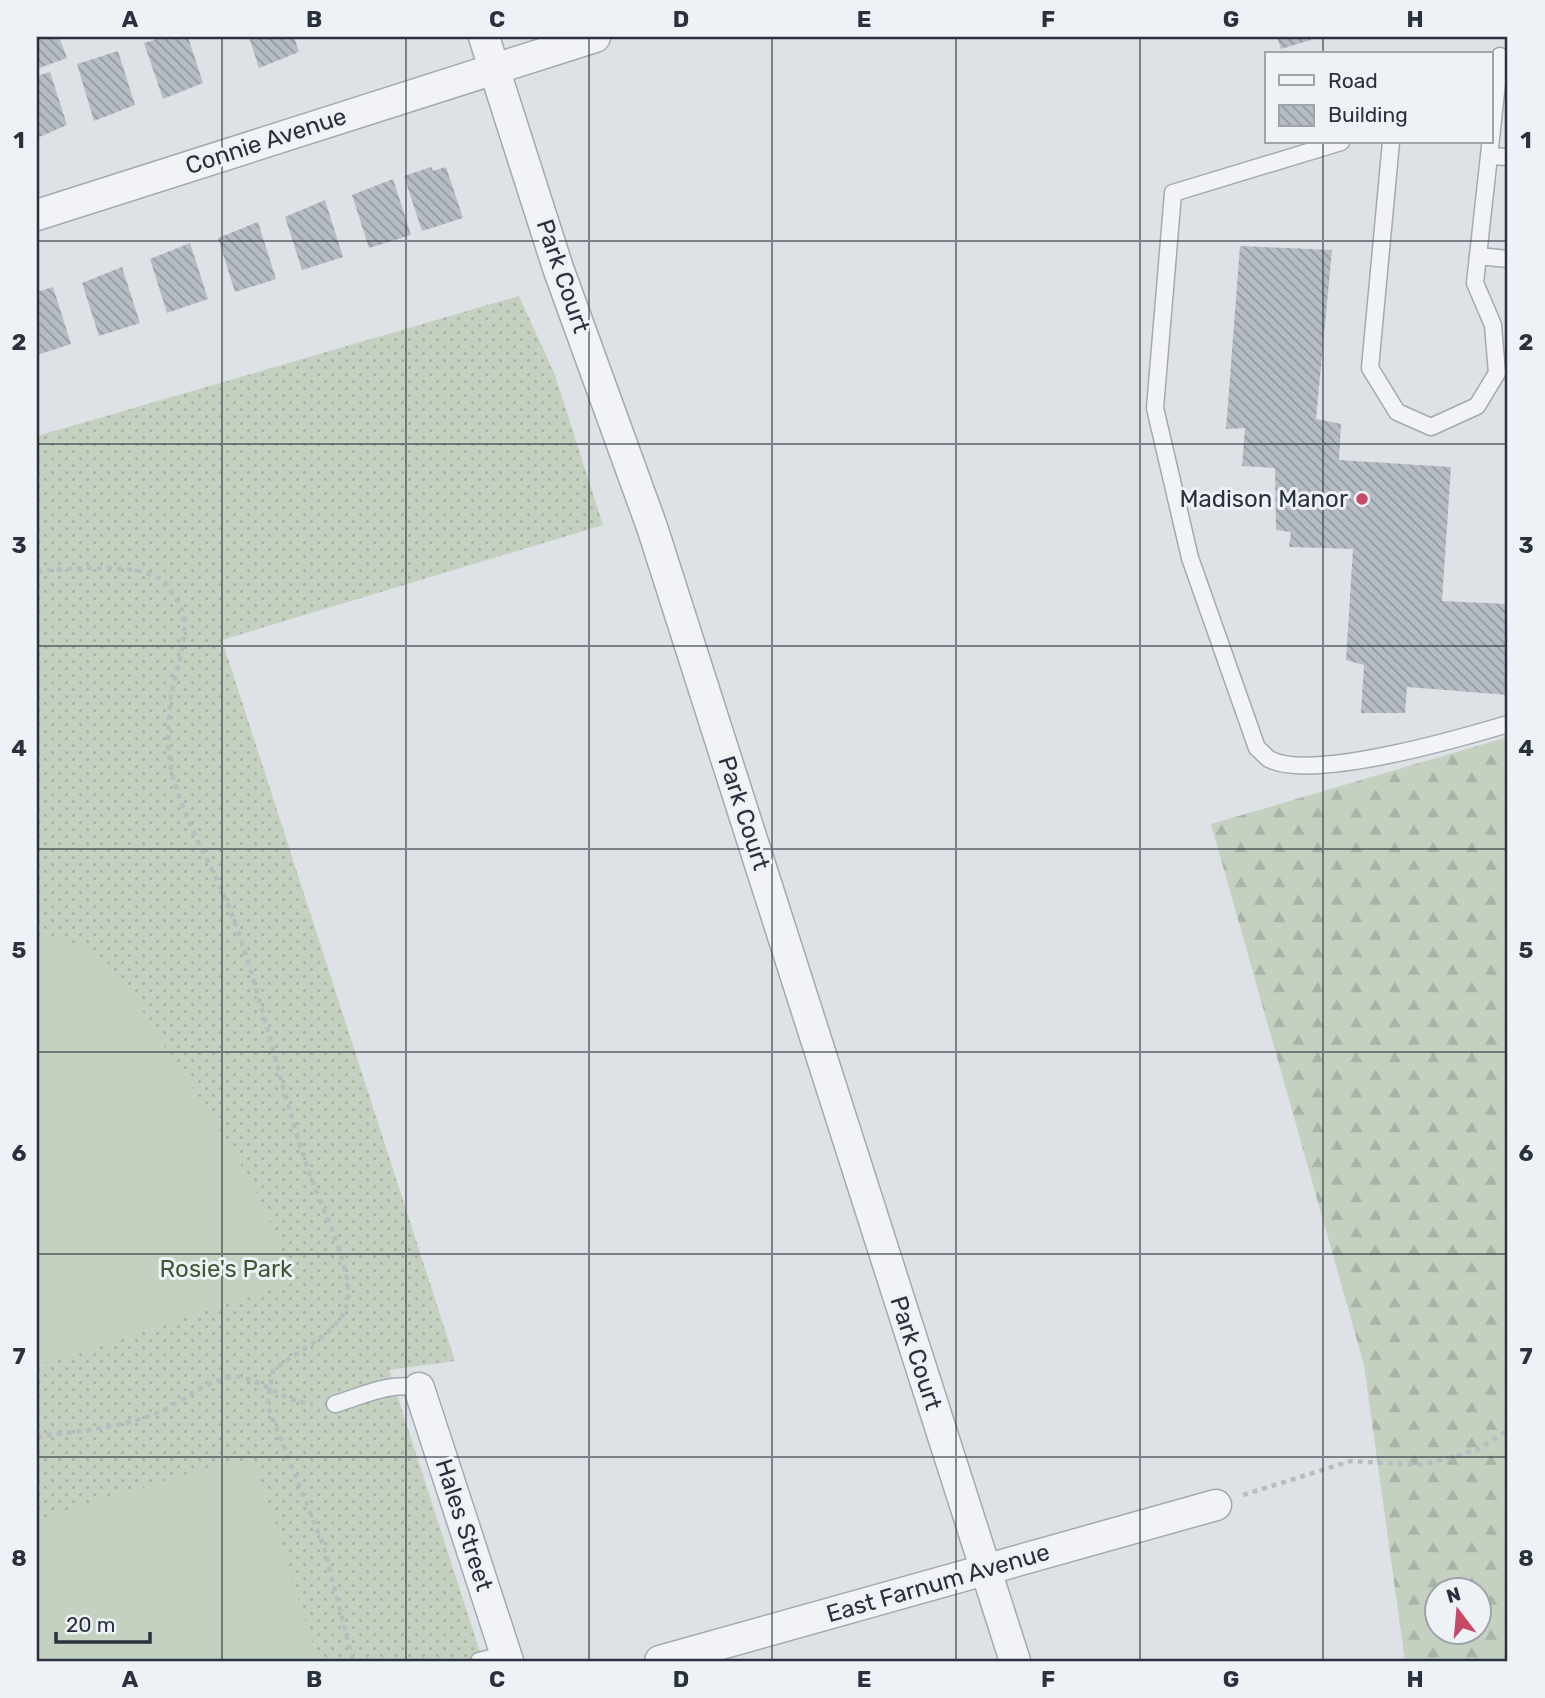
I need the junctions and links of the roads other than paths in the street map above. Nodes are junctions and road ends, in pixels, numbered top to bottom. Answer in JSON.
{"nodes":[{"id":1,"x":484,"y":37,"type":"edge"},
{"id":2,"x":595,"y":37,"type":"edge"},
{"id":3,"x":1500,"y":57,"type":"edge"},
{"id":4,"x":495,"y":68,"type":"junction"},
{"id":5,"x":1492,"y":129,"type":"edge"},
{"id":6,"x":1334,"y":144,"type":"edge"},
{"id":7,"x":1391,"y":144,"type":"edge"},
{"id":8,"x":1490,"y":144,"type":"edge"},
{"id":9,"x":1489,"y":156,"type":"junction"},
{"id":10,"x":1508,"y":157,"type":"edge"},
{"id":11,"x":37,"y":215,"type":"edge"},
{"id":12,"x":1478,"y":256,"type":"junction"},
{"id":13,"x":1508,"y":259,"type":"edge"},
{"id":14,"x":1508,"y":724,"type":"edge"},
{"id":15,"x":419,"y":1388,"type":"joint"},
{"id":16,"x":335,"y":1404,"type":"road end"},
{"id":17,"x":1216,"y":1505,"type":"road end"},
{"id":18,"x":985,"y":1570,"type":"junction"},
{"id":19,"x":498,"y":1659,"type":"edge"},
{"id":20,"x":660,"y":1661,"type":"edge"},
{"id":21,"x":1014,"y":1661,"type":"edge"}],
"edges":[{"from":1,"to":4,"type":"street","name":"Park Court"},
{"from":2,"to":4,"type":"street"},
{"from":3,"to":5,"type":"lane"},
{"from":4,"to":11,"type":"street","name":"Connie Avenue"},
{"from":4,"to":18,"type":"street","name":"Park Court"},
{"from":6,"to":14,"type":"lane"},
{"from":7,"to":12,"type":"lane"},
{"from":8,"to":9,"type":"lane"},
{"from":9,"to":10,"type":"lane"},
{"from":9,"to":12,"type":"lane"},
{"from":12,"to":13,"type":"lane"},
{"from":15,"to":16,"type":"lane"},
{"from":15,"to":19,"type":"street","name":"Hales Street"},
{"from":17,"to":18,"type":"street","name":"East Farnum Avenue"},
{"from":18,"to":20,"type":"street","name":"East Farnum Avenue"},
{"from":18,"to":21,"type":"street","name":"Park Court"}]}
